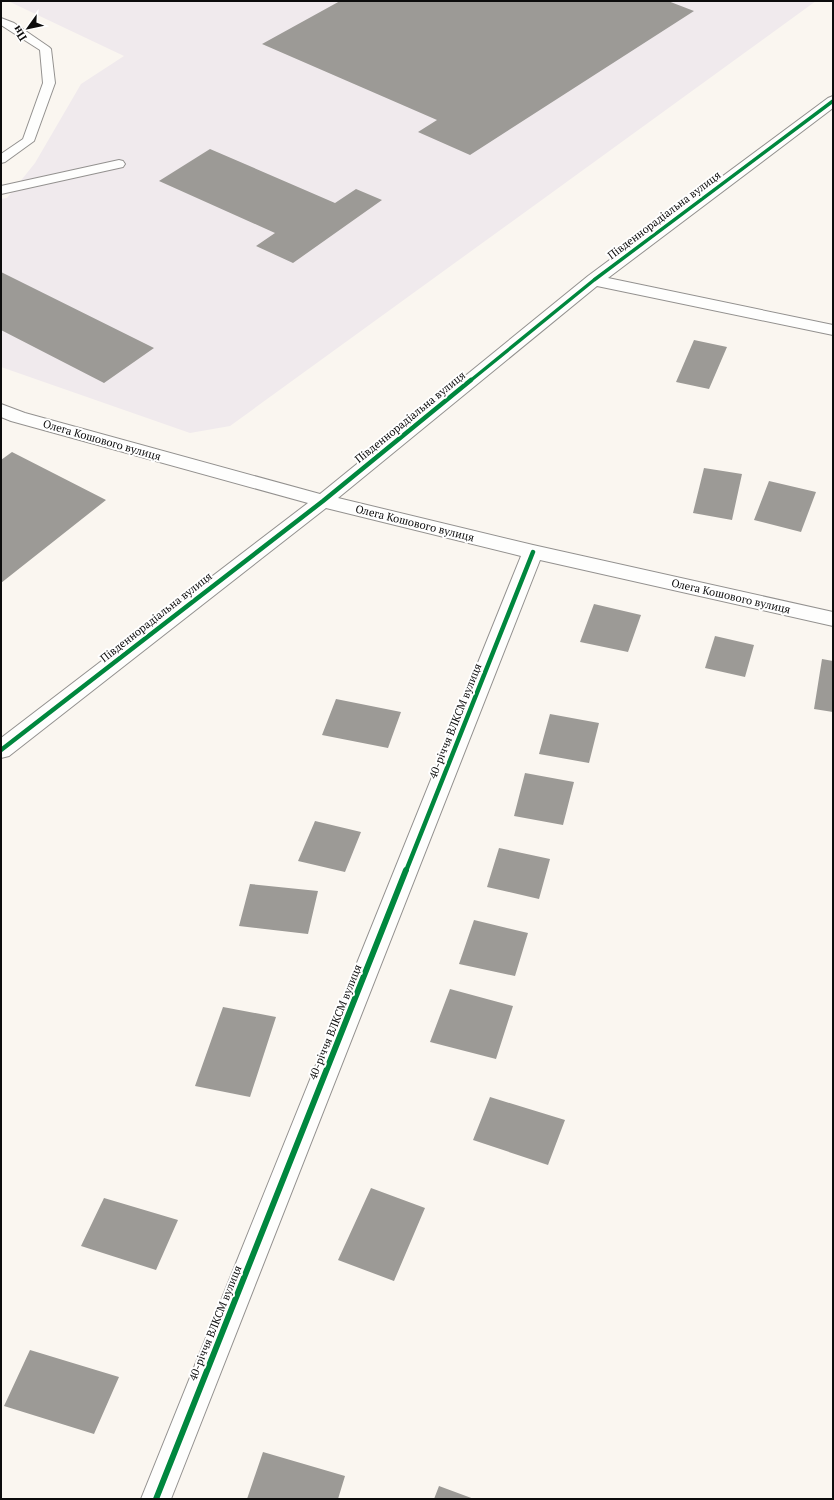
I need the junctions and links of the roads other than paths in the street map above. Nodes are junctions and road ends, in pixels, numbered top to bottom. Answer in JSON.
{"nodes":[{"id":1,"x":1,"y":21,"type":"edge"},
{"id":2,"x":833,"y":101,"type":"edge"},
{"id":3,"x":1,"y":159,"type":"edge"},
{"id":4,"x":119,"y":164,"type":"dead end"},
{"id":5,"x":1,"y":190,"type":"edge"},
{"id":6,"x":594,"y":280,"type":"junction"},
{"id":7,"x":833,"y":330,"type":"edge"},
{"id":8,"x":1,"y":410,"type":"edge"},
{"id":9,"x":323,"y":501,"type":"junction"},
{"id":10,"x":533,"y":552,"type":"junction"},
{"id":11,"x":833,"y":619,"type":"edge"},
{"id":12,"x":1,"y":750,"type":"edge"},
{"id":13,"x":156,"y":1499,"type":"edge"}],
"edges":[{"from":1,"to":3,"type":"lane"},
{"from":2,"to":6,"type":"street","name":"Південнорадіальна вулиця"},
{"from":4,"to":5,"type":"lane"},
{"from":6,"to":7,"type":"street"},
{"from":6,"to":9,"type":"street","name":"Південнорадіальна вулиця"},
{"from":8,"to":9,"type":"street","name":"Олега Кошового вулиця"},
{"from":9,"to":10,"type":"street","name":"Олега Кошового вулиця"},
{"from":9,"to":12,"type":"street","name":"Південнорадіальна вулиця"},
{"from":10,"to":11,"type":"street","name":"Олега Кошового вулиця"},
{"from":10,"to":13,"type":"street","name":"40-річчя ВЛКСМ вулиця"}]}
